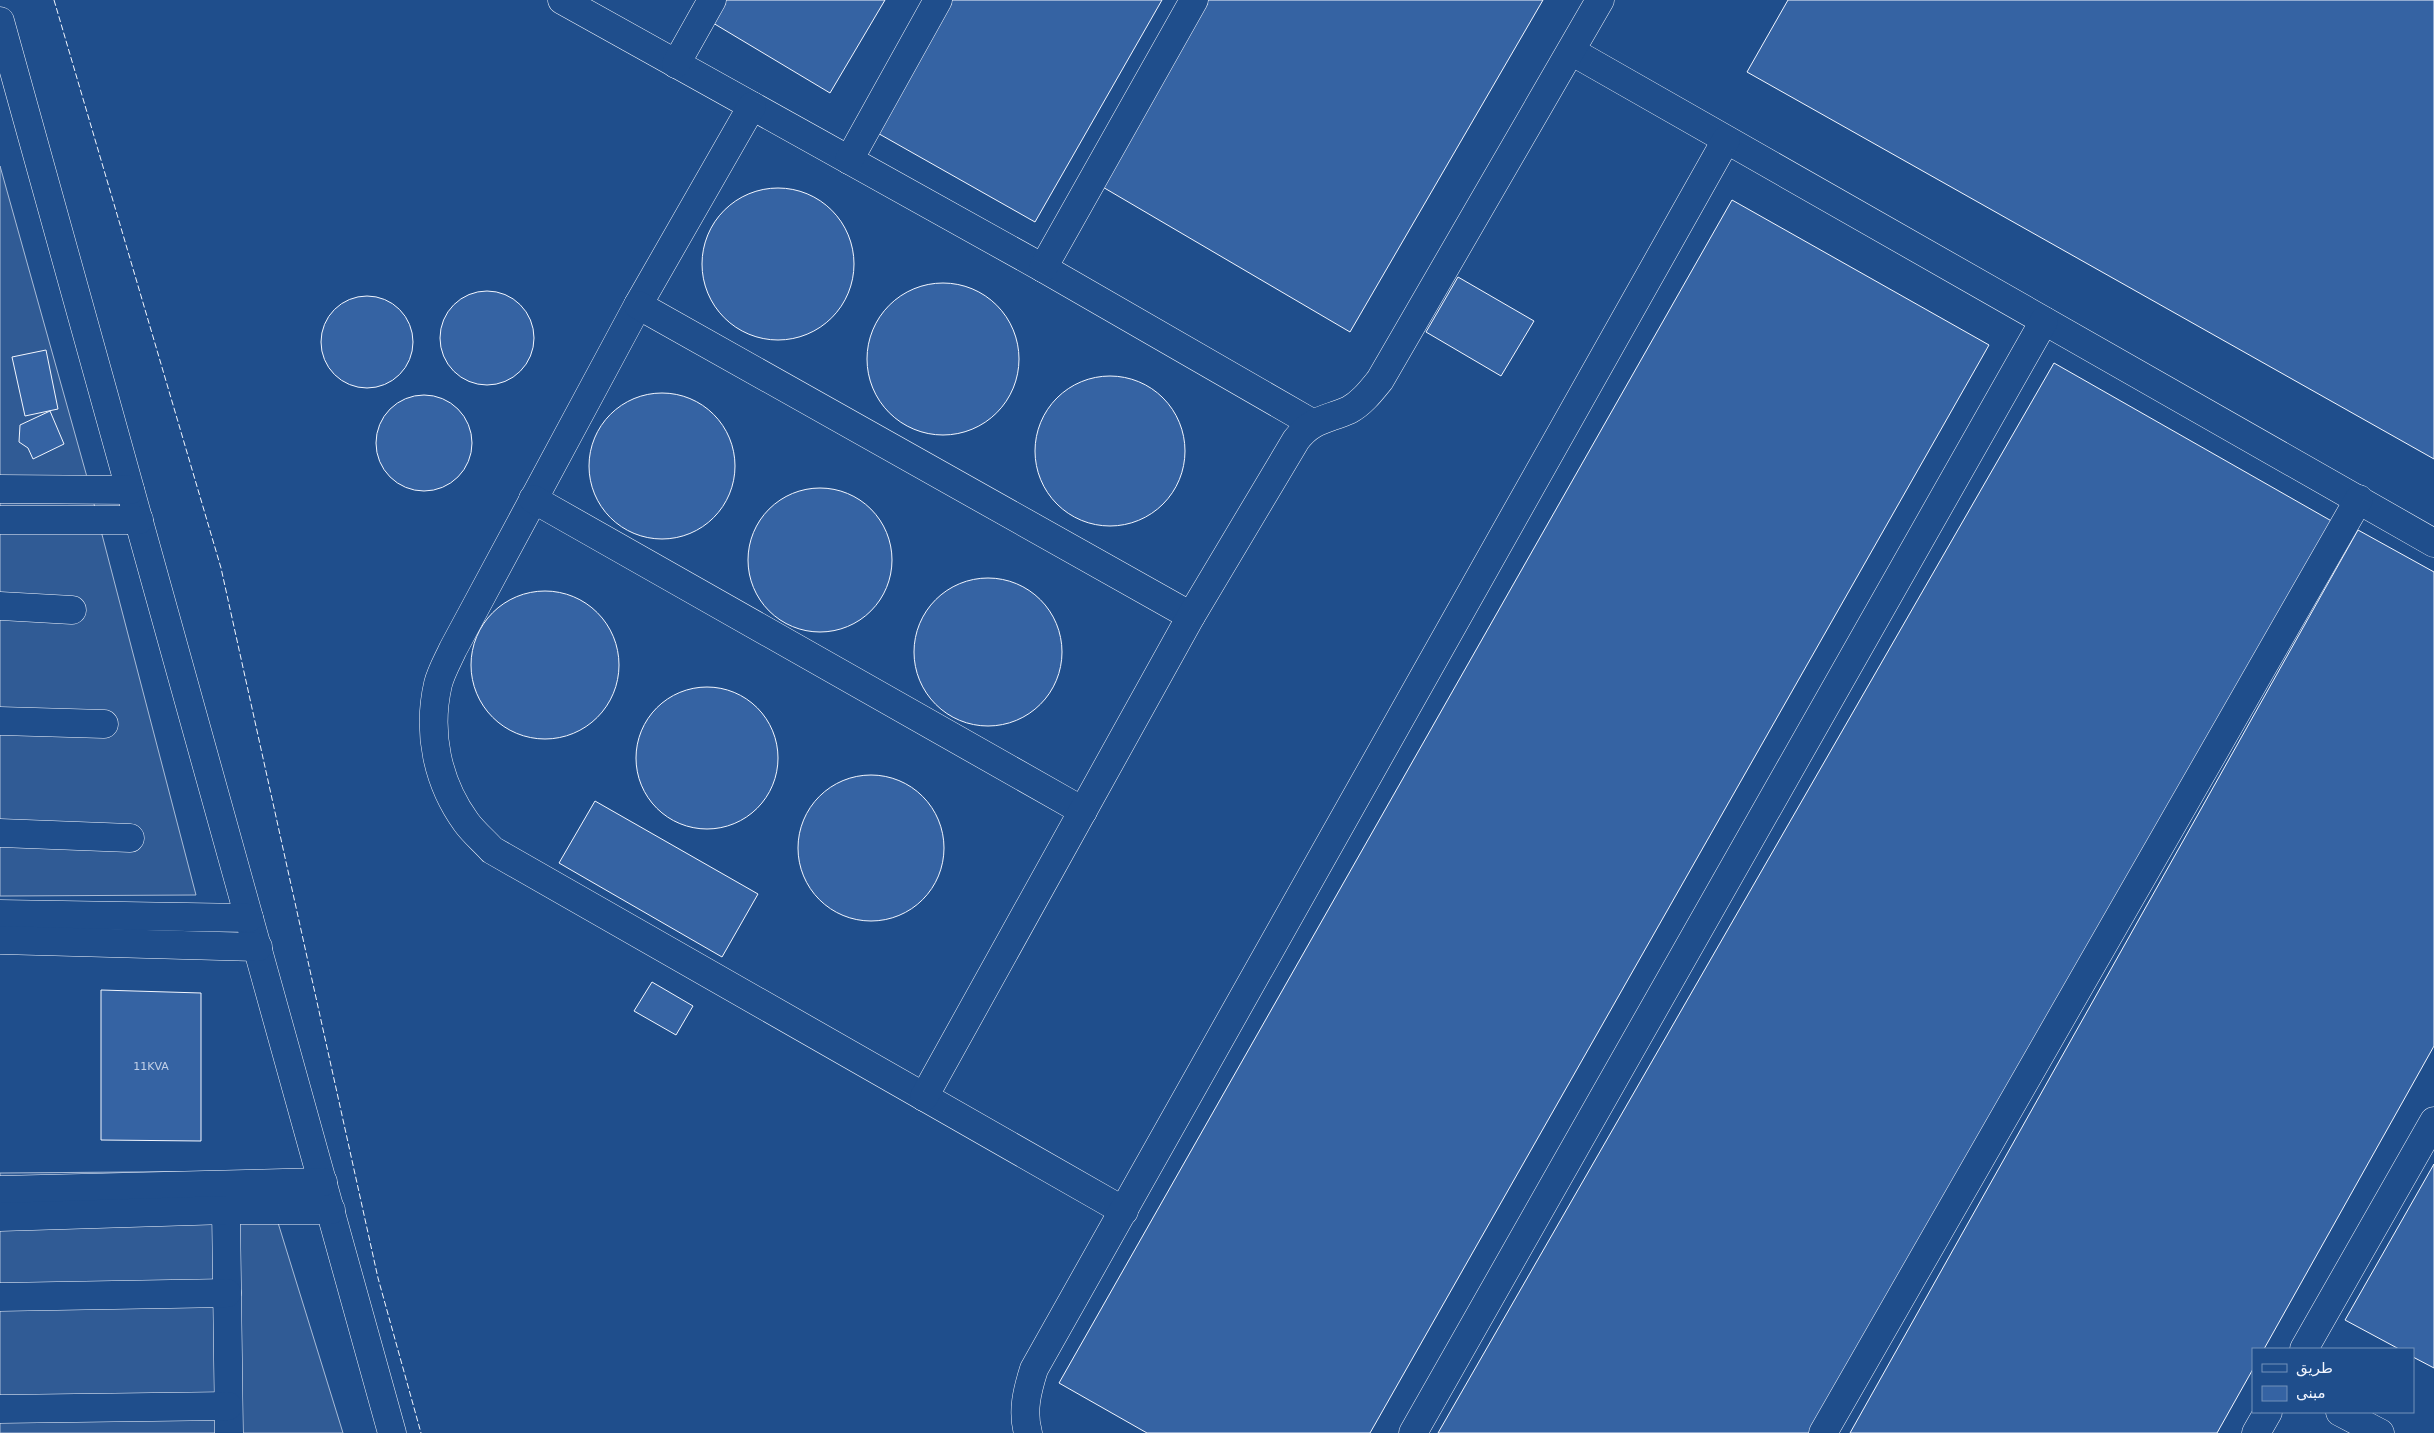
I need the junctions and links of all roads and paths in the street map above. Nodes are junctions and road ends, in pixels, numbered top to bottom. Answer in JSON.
{"nodes":[{"id":1,"x":562,"y":0,"type":"edge"},
{"id":2,"x":712,"y":0,"type":"edge"},
{"id":3,"x":938,"y":0,"type":"edge"},
{"id":4,"x":1194,"y":0,"type":"edge"},
{"id":5,"x":1600,"y":0,"type":"edge"},
{"id":6,"x":2,"y":33,"type":"edge"},
{"id":7,"x":1571,"y":52,"type":"junction"},
{"id":8,"x":676,"y":64,"type":"junction"},
{"id":9,"x":752,"y":106,"type":"junction"},
{"id":10,"x":1726,"y":140,"type":"junction"},
{"id":11,"x":849,"y":160,"type":"junction"},
{"id":12,"x":1043,"y":268,"type":"junction"},
{"id":13,"x":638,"y":305,"type":"junction"},
{"id":14,"x":2044,"y":321,"type":"junction"},
{"id":15,"x":1312,"y":423,"type":"junction"},
{"id":16,"x":0,"y":489,"type":"edge"},
{"id":17,"x":130,"y":490,"type":"junction"},
{"id":18,"x":2359,"y":499,"type":"junction"},
{"id":19,"x":533,"y":500,"type":"junction"},
{"id":20,"x":0,"y":520,"type":"edge"},
{"id":21,"x":139,"y":520,"type":"junction"},
{"id":22,"x":2434,"y":543,"type":"edge"},
{"id":23,"x":0,"y":606,"type":"edge"},
{"id":24,"x":72,"y":610,"type":"dead end"},
{"id":25,"x":1191,"y":616,"type":"junction"},
{"id":26,"x":0,"y":721,"type":"edge"},
{"id":27,"x":104,"y":724,"type":"dead end"},
{"id":28,"x":1083,"y":811,"type":"junction"},
{"id":29,"x":0,"y":833,"type":"edge"},
{"id":30,"x":130,"y":838,"type":"dead end"},
{"id":31,"x":0,"y":914,"type":"edge"},
{"id":32,"x":250,"y":918,"type":"junction"},
{"id":33,"x":0,"y":940,"type":"edge"},
{"id":34,"x":258,"y":947,"type":"junction"},
{"id":35,"x":924,"y":1097,"type":"junction"},
{"id":36,"x":2434,"y":1121,"type":"edge"},
{"id":37,"x":323,"y":1182,"type":"junction"},
{"id":38,"x":0,"y":1190,"type":"edge"},
{"id":39,"x":226,"y":1210,"type":"junction"},
{"id":40,"x":330,"y":1210,"type":"junction"},
{"id":41,"x":1124,"y":1211,"type":"junction"},
{"id":42,"x":0,"y":1217,"type":"edge"},
{"id":43,"x":227,"y":1293,"type":"junction"},
{"id":44,"x":0,"y":1298,"type":"edge"},
{"id":45,"x":2305,"y":1348,"type":"edge"},
{"id":46,"x":228,"y":1406,"type":"junction"},
{"id":47,"x":0,"y":1409,"type":"edge"},
{"id":48,"x":2267,"y":1413,"type":"edge"},
{"id":49,"x":2342,"y":1413,"type":"edge"},
{"id":50,"x":229,"y":1433,"type":"edge"},
{"id":51,"x":392,"y":1433,"type":"edge"},
{"id":52,"x":1028,"y":1433,"type":"edge"},
{"id":53,"x":1412,"y":1433,"type":"edge"},
{"id":54,"x":1823,"y":1433,"type":"edge"},
{"id":55,"x":2256,"y":1433,"type":"edge"},
{"id":56,"x":2380,"y":1433,"type":"edge"}],
"edges":[{"from":1,"to":8,"type":"lane"},
{"from":2,"to":8,"type":"lane"},
{"from":3,"to":11,"type":"lane"},
{"from":4,"to":12,"type":"lane"},
{"from":5,"to":7,"type":"lane"},
{"from":6,"to":17,"type":"lane"},
{"from":7,"to":10,"type":"lane"},
{"from":7,"to":15,"type":"lane"},
{"from":8,"to":9,"type":"lane"},
{"from":9,"to":11,"type":"lane"},
{"from":9,"to":13,"type":"lane"},
{"from":10,"to":14,"type":"lane"},
{"from":10,"to":41,"type":"lane"},
{"from":11,"to":12,"type":"lane"},
{"from":12,"to":15,"type":"lane"},
{"from":13,"to":19,"type":"lane"},
{"from":13,"to":25,"type":"lane"},
{"from":14,"to":18,"type":"lane"},
{"from":14,"to":53,"type":"lane"},
{"from":15,"to":25,"type":"lane"},
{"from":16,"to":17,"type":"lane"},
{"from":17,"to":21,"type":"lane"},
{"from":18,"to":22,"type":"lane"},
{"from":18,"to":54,"type":"lane"},
{"from":19,"to":28,"type":"lane"},
{"from":19,"to":35,"type":"lane"},
{"from":20,"to":21,"type":"lane"},
{"from":21,"to":32,"type":"lane"},
{"from":23,"to":24,"type":"lane"},
{"from":25,"to":28,"type":"lane"},
{"from":26,"to":27,"type":"lane"},
{"from":28,"to":35,"type":"lane"},
{"from":29,"to":30,"type":"lane"},
{"from":31,"to":32,"type":"lane"},
{"from":32,"to":34,"type":"lane"},
{"from":33,"to":34,"type":"lane"},
{"from":34,"to":37,"type":"lane"},
{"from":35,"to":41,"type":"lane"},
{"from":36,"to":45,"type":"lane"},
{"from":37,"to":38,"type":"lane"},
{"from":37,"to":40,"type":"lane"},
{"from":39,"to":40,"type":"lane"},
{"from":39,"to":42,"type":"lane"},
{"from":39,"to":43,"type":"lane"},
{"from":40,"to":51,"type":"lane"},
{"from":41,"to":52,"type":"lane"},
{"from":43,"to":44,"type":"lane"},
{"from":43,"to":46,"type":"lane"},
{"from":46,"to":47,"type":"lane"},
{"from":46,"to":50,"type":"lane"},
{"from":48,"to":55,"type":"lane"},
{"from":49,"to":56,"type":"lane"}]}
